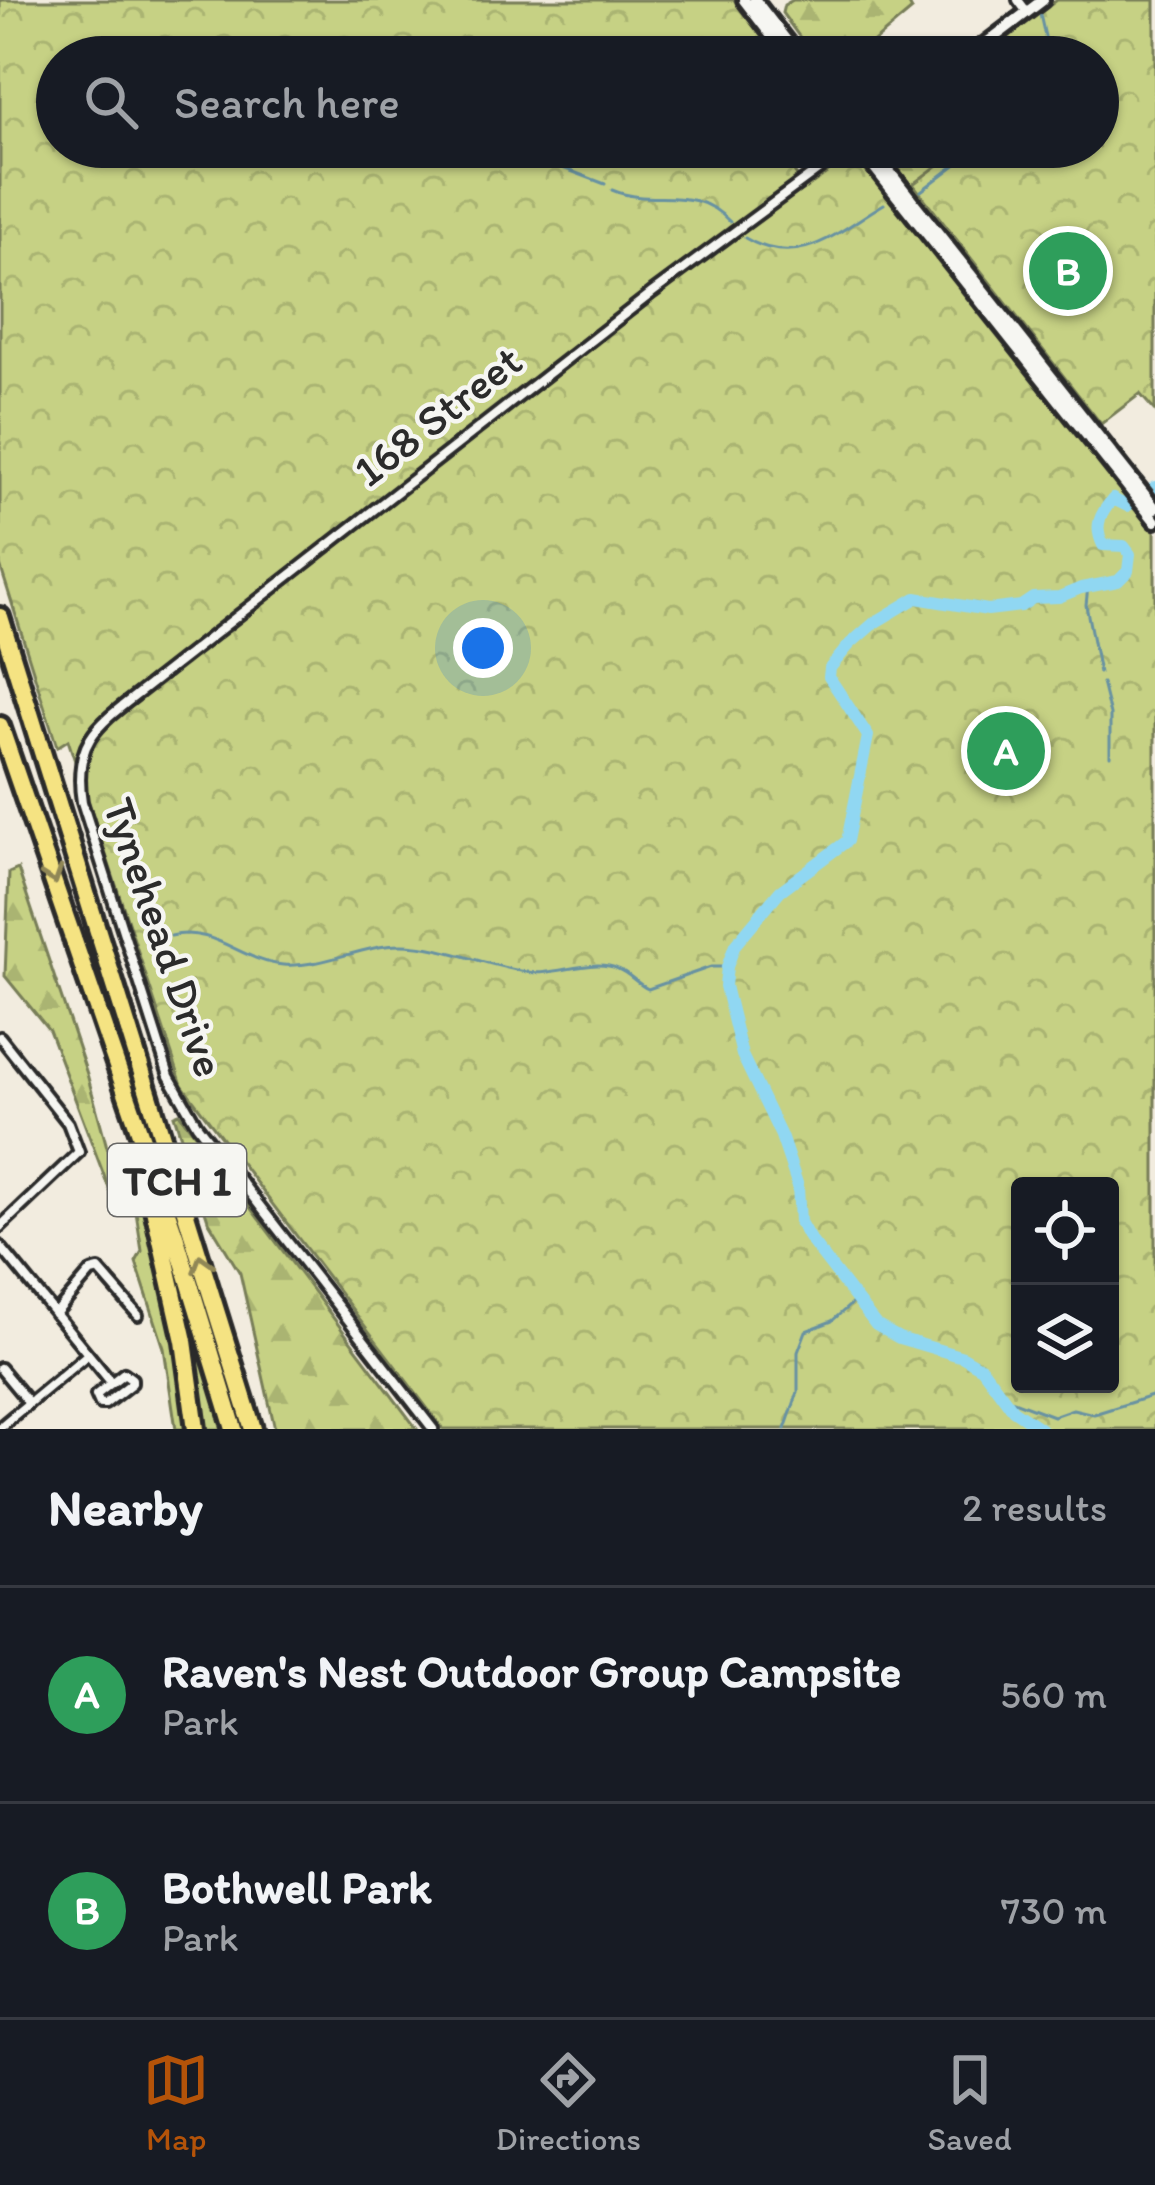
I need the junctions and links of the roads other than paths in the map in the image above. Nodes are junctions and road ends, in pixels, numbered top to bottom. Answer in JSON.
{"nodes":[{"id":1,"x":744,"y":0,"type":"edge"},
{"id":2,"x":755,"y":0,"type":"edge"},
{"id":3,"x":1018,"y":0,"type":"edge"},
{"id":4,"x":1043,"y":0,"type":"edge"},
{"id":5,"x":1027,"y":12,"type":"junction"},
{"id":6,"x":772,"y":36,"type":"edge"},
{"id":7,"x":783,"y":36,"type":"edge"},
{"id":8,"x":996,"y":36,"type":"edge"},
{"id":9,"x":821,"y":168,"type":"edge"},
{"id":10,"x":875,"y":168,"type":"edge"},
{"id":11,"x":886,"y":168,"type":"edge"},
{"id":12,"x":1133,"y":487,"type":"junction"},
{"id":13,"x":1153,"y":512,"type":"edge"},
{"id":14,"x":0,"y":617,"type":"edge"},
{"id":15,"x":0,"y":726,"type":"edge"},
{"id":16,"x":82,"y":753,"type":"joint"},
{"id":17,"x":0,"y":1037,"type":"edge"},
{"id":18,"x":132,"y":1108,"type":"junction"},
{"id":19,"x":0,"y":1227,"type":"edge"},
{"id":20,"x":0,"y":1246,"type":"edge"},
{"id":21,"x":56,"y":1314,"type":"junction"},
{"id":22,"x":137,"y":1315,"type":"dead end"},
{"id":23,"x":88,"y":1354,"type":"junction"},
{"id":24,"x":0,"y":1368,"type":"edge"},
{"id":25,"x":111,"y":1382,"type":"junction"},
{"id":26,"x":29,"y":1403,"type":"junction"},
{"id":27,"x":0,"y":1426,"type":"edge"},
{"id":28,"x":196,"y":1429,"type":"edge"},
{"id":29,"x":234,"y":1429,"type":"edge"},
{"id":30,"x":253,"y":1429,"type":"edge"},
{"id":31,"x":433,"y":1429,"type":"edge"}],
"edges":[{"from":1,"to":6,"type":"main road"},
{"from":2,"to":7,"type":"main road"},
{"from":3,"to":5,"type":"street"},
{"from":4,"to":5,"type":"main road"},
{"from":5,"to":8,"type":"main road"},
{"from":9,"to":16,"type":"street","name":"168 Street"},
{"from":10,"to":12,"type":"main road"},
{"from":11,"to":12,"type":"main road"},
{"from":12,"to":13,"type":"main road"},
{"from":30,"to":14,"type":"highway","number":"TCH 1","one_way":true},
{"from":15,"to":18,"type":"highway","number":"TCH 1","one_way":true},
{"from":16,"to":31,"type":"street","name":"Tynehead Drive"},
{"from":17,"to":19,"type":"street"},
{"from":18,"to":28,"type":"highway"},
{"from":18,"to":29,"type":"highway","number":"TCH 1"},
{"from":20,"to":21,"type":"street"},
{"from":21,"to":22,"type":"street"},
{"from":21,"to":23,"type":"street"},
{"from":23,"to":25,"type":"street"},
{"from":23,"to":26,"type":"street"},
{"from":24,"to":26,"type":"street"},
{"from":25,"to":25,"type":"street"},
{"from":26,"to":27,"type":"street"}]}
